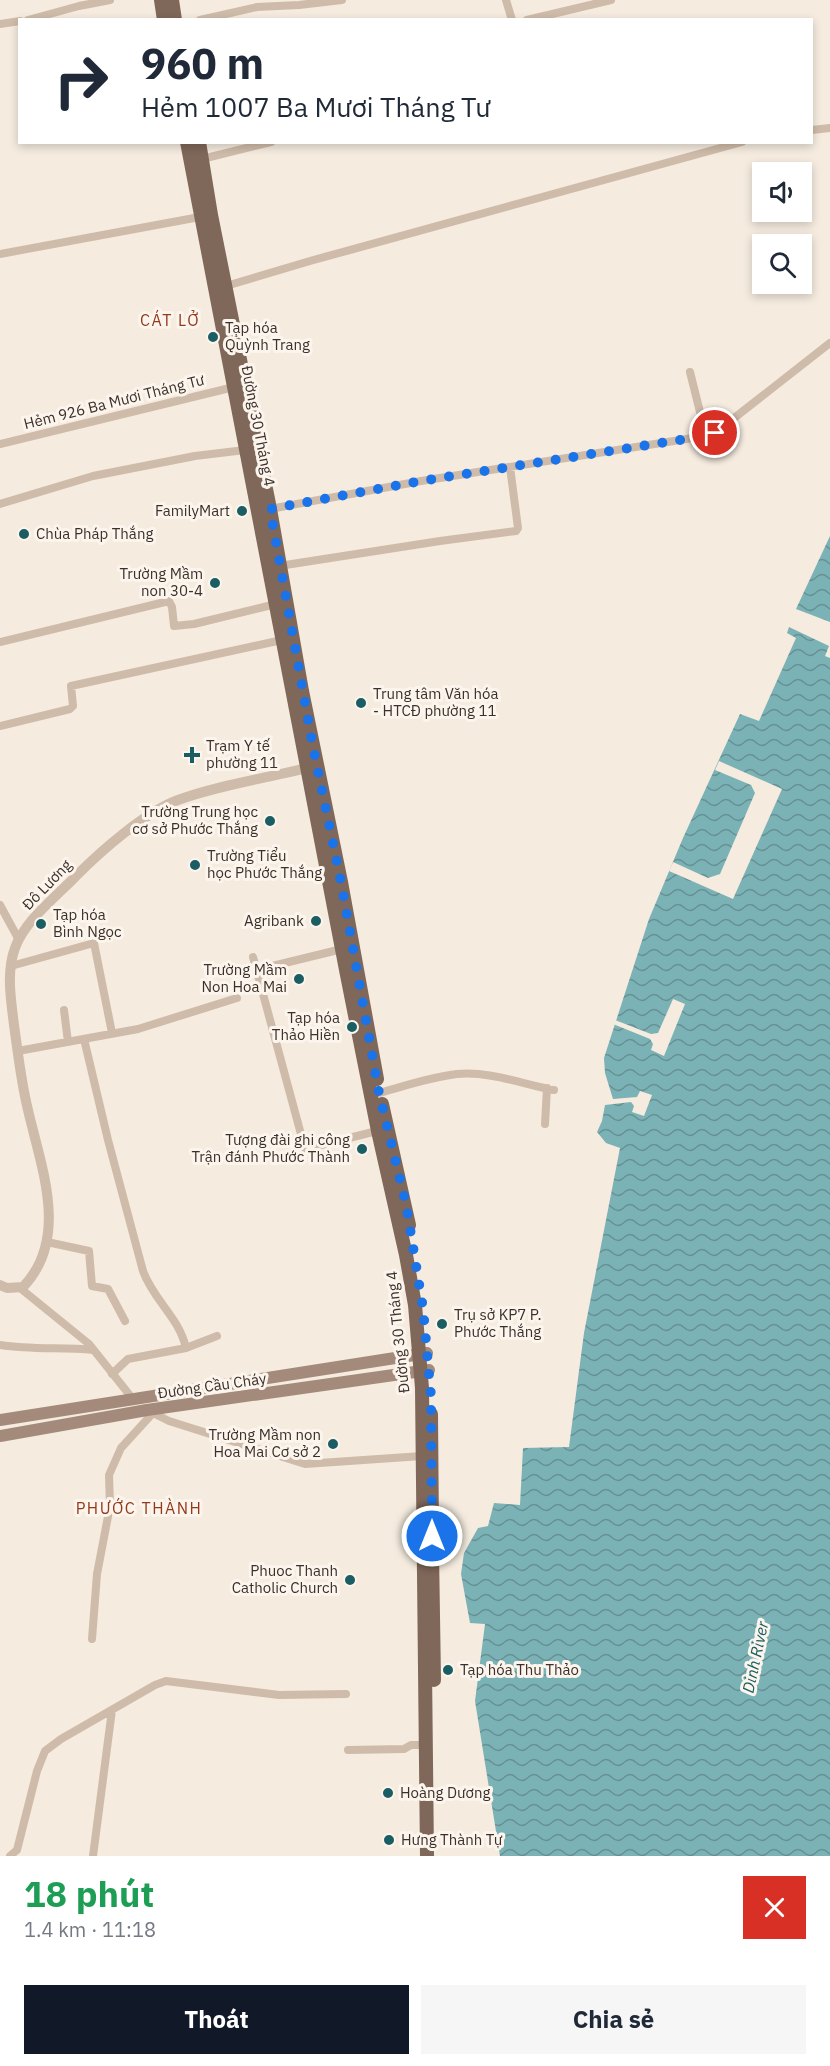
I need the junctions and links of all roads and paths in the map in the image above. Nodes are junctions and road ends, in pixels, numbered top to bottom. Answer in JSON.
{"nodes":[{"id":1,"x":110,"y":0,"type":"edge"},
{"id":2,"x":161,"y":0,"type":"edge"},
{"id":3,"x":172,"y":0,"type":"edge"},
{"id":4,"x":342,"y":0,"type":"edge"},
{"id":5,"x":506,"y":0,"type":"edge"},
{"id":6,"x":610,"y":0,"type":"edge"},
{"id":7,"x":35,"y":18,"type":"edge"},
{"id":8,"x":164,"y":18,"type":"edge"},
{"id":9,"x":175,"y":18,"type":"edge"},
{"id":10,"x":209,"y":18,"type":"edge"},
{"id":11,"x":511,"y":18,"type":"edge"},
{"id":12,"x":535,"y":18,"type":"edge"},
{"id":13,"x":18,"y":21,"type":"edge"},
{"id":14,"x":0,"y":24,"type":"edge"},
{"id":15,"x":830,"y":128,"type":"edge"},
{"id":16,"x":813,"y":130,"type":"edge"},
{"id":17,"x":188,"y":144,"type":"edge"},
{"id":18,"x":199,"y":144,"type":"edge"},
{"id":19,"x":263,"y":144,"type":"edge"},
{"id":20,"x":734,"y":144,"type":"edge"},
{"id":21,"x":202,"y":159,"type":"junction"},
{"id":22,"x":206,"y":216,"type":"junction"},
{"id":23,"x":0,"y":254,"type":"edge"},
{"id":24,"x":220,"y":287,"type":"junction"},
{"id":25,"x":830,"y":343,"type":"edge"},
{"id":26,"x":690,"y":372,"type":"dead end"},
{"id":27,"x":234,"y":387,"type":"junction"},
{"id":28,"x":706,"y":436,"type":"junction"},
{"id":29,"x":0,"y":444,"type":"edge"},
{"id":30,"x":245,"y":450,"type":"junction"},
{"id":31,"x":510,"y":467,"type":"junction"},
{"id":32,"x":0,"y":504,"type":"edge"},
{"id":33,"x":270,"y":509,"type":"junction"},
{"id":34,"x":279,"y":566,"type":"junction"},
{"id":35,"x":276,"y":604,"type":"junction"},
{"id":36,"x":282,"y":640,"type":"junction"},
{"id":37,"x":0,"y":642,"type":"edge"},
{"id":38,"x":0,"y":726,"type":"edge"},
{"id":39,"x":311,"y":767,"type":"junction"},
{"id":40,"x":0,"y":905,"type":"edge"},
{"id":41,"x":3,"y":915,"type":"edge"},
{"id":42,"x":19,"y":940,"type":"junction"},
{"id":43,"x":342,"y":949,"type":"junction"},
{"id":44,"x":253,"y":957,"type":"dead end"},
{"id":45,"x":11,"y":966,"type":"junction"},
{"id":46,"x":256,"y":970,"type":"junction"},
{"id":47,"x":352,"y":975,"type":"junction"},
{"id":48,"x":237,"y":998,"type":"dead end"},
{"id":49,"x":64,"y":1010,"type":"dead end"},
{"id":50,"x":112,"y":1033,"type":"junction"},
{"id":51,"x":84,"y":1039,"type":"junction"},
{"id":52,"x":68,"y":1042,"type":"junction"},
{"id":53,"x":18,"y":1051,"type":"junction"},
{"id":54,"x":375,"y":1095,"type":"junction"},
{"id":55,"x":545,"y":1124,"type":"dead end"},
{"id":56,"x":383,"y":1129,"type":"junction"},
{"id":57,"x":47,"y":1242,"type":"junction"},
{"id":58,"x":0,"y":1285,"type":"edge"},
{"id":59,"x":20,"y":1288,"type":"junction"},
{"id":60,"x":125,"y":1321,"type":"dead end"},
{"id":61,"x":217,"y":1336,"type":"dead end"},
{"id":62,"x":0,"y":1346,"type":"edge"},
{"id":63,"x":186,"y":1347,"type":"junction"},
{"id":64,"x":93,"y":1350,"type":"junction"},
{"id":65,"x":423,"y":1354,"type":"junction"},
{"id":66,"x":425,"y":1370,"type":"junction"},
{"id":67,"x":112,"y":1374,"type":"junction"},
{"id":68,"x":132,"y":1398,"type":"junction"},
{"id":69,"x":60,"y":1410,"type":"junction"},
{"id":70,"x":150,"y":1412,"type":"junction"},
{"id":71,"x":0,"y":1420,"type":"edge"},
{"id":72,"x":427,"y":1420,"type":"junction"},
{"id":73,"x":62,"y":1425,"type":"junction"},
{"id":74,"x":0,"y":1436,"type":"edge"},
{"id":75,"x":422,"y":1456,"type":"junction"},
{"id":76,"x":428,"y":1628,"type":"junction"},
{"id":77,"x":92,"y":1639,"type":"dead end"},
{"id":78,"x":346,"y":1694,"type":"dead end"},
{"id":79,"x":112,"y":1710,"type":"junction"},
{"id":80,"x":426,"y":1745,"type":"junction"},
{"id":81,"x":348,"y":1750,"type":"dead end"},
{"id":82,"x":10,"y":1856,"type":"edge"},
{"id":83,"x":93,"y":1856,"type":"edge"},
{"id":84,"x":427,"y":1856,"type":"edge"},
{"id":85,"x":435,"y":1856,"type":"edge"}],
"edges":[{"from":1,"to":7,"type":"street"},
{"from":2,"to":8,"type":"main road"},
{"from":3,"to":9,"type":"main road"},
{"from":4,"to":10,"type":"street"},
{"from":5,"to":11,"type":"street"},
{"from":6,"to":12,"type":"street"},
{"from":13,"to":14,"type":"street"},
{"from":15,"to":16,"type":"street"},
{"from":17,"to":22,"type":"main road","name":"Đường 30 Tháng 4"},
{"from":18,"to":21,"type":"main road","name":"Đường 30 Tháng 4"},
{"from":19,"to":21,"type":"street"},
{"from":20,"to":24,"type":"street"},
{"from":21,"to":22,"type":"main road","name":"Đường 30 Tháng 4"},
{"from":22,"to":23,"type":"street"},
{"from":22,"to":24,"type":"main road","name":"Đường 30 Tháng 4"},
{"from":24,"to":27,"type":"main road","name":"Đường 30 Tháng 4"},
{"from":24,"to":33,"type":"main road","name":"Đường 30 Tháng 4"},
{"from":25,"to":28,"type":"street"},
{"from":26,"to":28,"type":"street"},
{"from":27,"to":29,"type":"street","name":"Hẻm 926 Ba Mươi Tháng Tư"},
{"from":27,"to":30,"type":"main road","name":"Đường 30 Tháng 4"},
{"from":28,"to":31,"type":"street"},
{"from":30,"to":32,"type":"street"},
{"from":30,"to":35,"type":"main road","name":"Đường 30 Tháng 4"},
{"from":31,"to":33,"type":"street"},
{"from":31,"to":34,"type":"street"},
{"from":33,"to":34,"type":"main road","name":"Đường 30 Tháng 4"},
{"from":34,"to":39,"type":"main road","name":"Đường 30 Tháng 4"},
{"from":35,"to":36,"type":"main road","name":"Đường 30 Tháng 4"},
{"from":35,"to":37,"type":"street"},
{"from":36,"to":38,"type":"street"},
{"from":36,"to":39,"type":"main road","name":"Đường 30 Tháng 4"},
{"from":39,"to":42,"type":"street","name":"Đô Lương"},
{"from":39,"to":43,"type":"main road","name":"Đường 30 Tháng 4"},
{"from":39,"to":47,"type":"main road","name":"Đường 30 Tháng 4"},
{"from":40,"to":41,"type":"street"},
{"from":41,"to":42,"type":"street"},
{"from":42,"to":45,"type":"street","name":"Đô Lương"},
{"from":43,"to":46,"type":"street"},
{"from":43,"to":47,"type":"main road","name":"Đường 30 Tháng 4"},
{"from":44,"to":46,"type":"street"},
{"from":45,"to":50,"type":"street"},
{"from":45,"to":53,"type":"street","name":"Đô Lương"},
{"from":46,"to":56,"type":"street"},
{"from":47,"to":54,"type":"main road","name":"Đường 30 Tháng 4"},
{"from":48,"to":50,"type":"street"},
{"from":49,"to":52,"type":"street"},
{"from":50,"to":51,"type":"street"},
{"from":51,"to":52,"type":"street"},
{"from":51,"to":63,"type":"street"},
{"from":52,"to":53,"type":"street"},
{"from":53,"to":57,"type":"street","name":"Đô Lương"},
{"from":54,"to":55,"type":"street"},
{"from":54,"to":56,"type":"main road","name":"Đường 30 Tháng 4"},
{"from":56,"to":65,"type":"main road","name":"Đường 30 Tháng 4"},
{"from":57,"to":59,"type":"street","name":"Đô Lương"},
{"from":57,"to":60,"type":"street"},
{"from":58,"to":59,"type":"street"},
{"from":59,"to":64,"type":"street"},
{"from":61,"to":63,"type":"street"},
{"from":62,"to":64,"type":"street"},
{"from":63,"to":67,"type":"street"},
{"from":64,"to":67,"type":"street"},
{"from":65,"to":66,"type":"main road","name":"Đường 30 Tháng 4"},
{"from":65,"to":68,"type":"main road","name":"Đường Cầu Cháy"},
{"from":66,"to":70,"type":"main road","name":"Đường Cầu Cháy"},
{"from":66,"to":72,"type":"main road","name":"Đường 30 Tháng 4"},
{"from":67,"to":68,"type":"street"},
{"from":68,"to":69,"type":"main road","name":"Đường Cầu Cháy"},
{"from":69,"to":71,"type":"main road","name":"Đường Cầu Cháy"},
{"from":69,"to":73,"type":"main road"},
{"from":70,"to":73,"type":"main road","name":"Đường Cầu Cháy"},
{"from":70,"to":75,"type":"street"},
{"from":70,"to":77,"type":"street"},
{"from":72,"to":75,"type":"main road","name":"Đường 30 Tháng 4"},
{"from":72,"to":76,"type":"main road","name":"Đường 30 Tháng 4"},
{"from":73,"to":74,"type":"main road","name":"Đường Cầu Cháy"},
{"from":75,"to":76,"type":"main road","name":"Đường 30 Tháng 4"},
{"from":76,"to":80,"type":"main road","name":"Đường 30 Tháng 4"},
{"from":76,"to":85,"type":"main road","name":"Đường 30 Tháng 4"},
{"from":78,"to":79,"type":"street"},
{"from":79,"to":82,"type":"street"},
{"from":79,"to":83,"type":"street"},
{"from":80,"to":81,"type":"street"},
{"from":80,"to":84,"type":"main road","name":"Đường 30 Tháng 4"}]}
